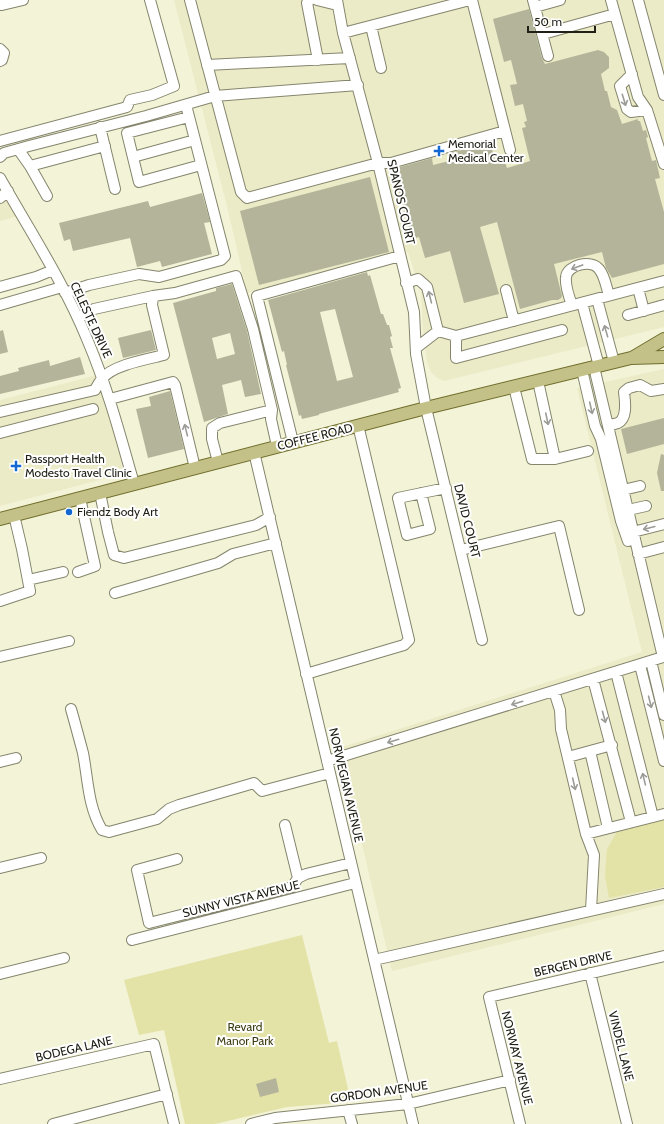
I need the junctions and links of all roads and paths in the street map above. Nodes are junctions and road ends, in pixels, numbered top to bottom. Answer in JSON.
{"nodes":[{"id":1,"x":0,"y":0,"type":"edge"},
{"id":2,"x":23,"y":0,"type":"edge"},
{"id":3,"x":150,"y":0,"type":"edge"},
{"id":4,"x":190,"y":0,"type":"edge"},
{"id":5,"x":310,"y":0,"type":"edge"},
{"id":6,"x":317,"y":0,"type":"edge"},
{"id":7,"x":471,"y":0,"type":"edge"},
{"id":8,"x":560,"y":0,"type":"edge"},
{"id":9,"x":611,"y":0,"type":"edge"},
{"id":10,"x":638,"y":0,"type":"edge"},
{"id":11,"x":337,"y":1,"type":"edge"},
{"id":12,"x":534,"y":4,"type":"edge"},
{"id":13,"x":615,"y":14,"type":"junction"},
{"id":14,"x":370,"y":26,"type":"junction"},
{"id":15,"x":343,"y":33,"type":"junction"},
{"id":16,"x":543,"y":34,"type":"junction"},
{"id":17,"x":0,"y":49,"type":"edge"},
{"id":18,"x":548,"y":56,"type":"dead end"},
{"id":19,"x":350,"y":58,"type":"junction"},
{"id":20,"x":318,"y":60,"type":"junction"},
{"id":21,"x":0,"y":61,"type":"edge"},
{"id":22,"x":207,"y":65,"type":"junction"},
{"id":23,"x":381,"y":68,"type":"dead end"},
{"id":24,"x":632,"y":74,"type":"junction"},
{"id":25,"x":358,"y":85,"type":"junction"},
{"id":26,"x":664,"y":95,"type":"edge"},
{"id":27,"x":215,"y":96,"type":"junction"},
{"id":28,"x":186,"y":105,"type":"junction"},
{"id":29,"x":647,"y":110,"type":"junction"},
{"id":30,"x":189,"y":117,"type":"junction"},
{"id":31,"x":100,"y":127,"type":"junction"},
{"id":32,"x":505,"y":131,"type":"junction"},
{"id":33,"x":195,"y":140,"type":"junction"},
{"id":34,"x":0,"y":141,"type":"edge"},
{"id":35,"x":104,"y":146,"type":"junction"},
{"id":36,"x":18,"y":149,"type":"junction"},
{"id":37,"x":510,"y":150,"type":"dead end"},
{"id":38,"x":0,"y":157,"type":"edge"},
{"id":39,"x":133,"y":157,"type":"junction"},
{"id":40,"x":378,"y":163,"type":"junction"},
{"id":41,"x":664,"y":164,"type":"edge"},
{"id":42,"x":202,"y":165,"type":"junction"},
{"id":43,"x":30,"y":166,"type":"junction"},
{"id":44,"x":0,"y":178,"type":"edge"},
{"id":45,"x":115,"y":189,"type":"dead end"},
{"id":46,"x":4,"y":195,"type":"edge"},
{"id":47,"x":47,"y":196,"type":"dead end"},
{"id":48,"x":400,"y":256,"type":"junction"},
{"id":49,"x":53,"y":270,"type":"junction"},
{"id":50,"x":664,"y":281,"type":"edge"},
{"id":51,"x":406,"y":283,"type":"junction"},
{"id":52,"x":0,"y":287,"type":"edge"},
{"id":53,"x":638,"y":288,"type":"junction"},
{"id":54,"x":64,"y":290,"type":"junction"},
{"id":55,"x":506,"y":290,"type":"dead end"},
{"id":56,"x":609,"y":295,"type":"junction"},
{"id":57,"x":154,"y":296,"type":"junction"},
{"id":58,"x":597,"y":299,"type":"junction"},
{"id":59,"x":582,"y":302,"type":"junction"},
{"id":60,"x":0,"y":305,"type":"edge"},
{"id":61,"x":572,"y":305,"type":"junction"},
{"id":62,"x":664,"y":305,"type":"edge"},
{"id":63,"x":644,"y":311,"type":"junction"},
{"id":64,"x":628,"y":315,"type":"dead end"},
{"id":65,"x":78,"y":318,"type":"junction"},
{"id":66,"x":514,"y":321,"type":"junction"},
{"id":67,"x":562,"y":330,"type":"dead end"},
{"id":68,"x":438,"y":331,"type":"junction"},
{"id":69,"x":456,"y":336,"type":"junction"},
{"id":70,"x":664,"y":339,"type":"edge"},
{"id":71,"x":416,"y":348,"type":"junction"},
{"id":72,"x":664,"y":357,"type":"edge"},
{"id":73,"x":631,"y":358,"type":"junction"},
{"id":74,"x":614,"y":362,"type":"junction"},
{"id":75,"x":597,"y":367,"type":"junction"},
{"id":76,"x":582,"y":370,"type":"junction"},
{"id":77,"x":103,"y":377,"type":"junction"},
{"id":78,"x":538,"y":381,"type":"junction"},
{"id":79,"x":514,"y":387,"type":"junction"},
{"id":80,"x":664,"y":389,"type":"edge"},
{"id":81,"x":110,"y":399,"type":"junction"},
{"id":82,"x":426,"y":408,"type":"junction"},
{"id":83,"x":93,"y":409,"type":"dead end"},
{"id":84,"x":272,"y":410,"type":"junction"},
{"id":85,"x":0,"y":412,"type":"edge"},
{"id":86,"x":358,"y":425,"type":"junction"},
{"id":87,"x":608,"y":425,"type":"junction"},
{"id":88,"x":0,"y":432,"type":"edge"},
{"id":89,"x":293,"y":442,"type":"junction"},
{"id":90,"x":277,"y":446,"type":"junction"},
{"id":91,"x":588,"y":450,"type":"dead end"},
{"id":92,"x":254,"y":452,"type":"junction"},
{"id":93,"x":555,"y":460,"type":"junction"},
{"id":94,"x":218,"y":462,"type":"junction"},
{"id":95,"x":195,"y":468,"type":"junction"},
{"id":96,"x":134,"y":484,"type":"junction"},
{"id":97,"x":640,"y":486,"type":"dead end"},
{"id":98,"x":446,"y":488,"type":"junction"},
{"id":99,"x":623,"y":490,"type":"junction"},
{"id":100,"x":100,"y":493,"type":"junction"},
{"id":101,"x":421,"y":493,"type":"dead end"},
{"id":102,"x":80,"y":498,"type":"junction"},
{"id":103,"x":646,"y":506,"type":"dead end"},
{"id":104,"x":628,"y":510,"type":"junction"},
{"id":105,"x":14,"y":515,"type":"junction"},
{"id":106,"x":270,"y":517,"type":"junction"},
{"id":107,"x":0,"y":519,"type":"edge"},
{"id":108,"x":664,"y":524,"type":"edge"},
{"id":109,"x":634,"y":536,"type":"junction"},
{"id":110,"x":276,"y":543,"type":"junction"},
{"id":111,"x":664,"y":547,"type":"edge"},
{"id":112,"x":461,"y":550,"type":"junction"},
{"id":113,"x":638,"y":554,"type":"junction"},
{"id":114,"x":63,"y":572,"type":"dead end"},
{"id":115,"x":78,"y":572,"type":"dead end"},
{"id":116,"x":28,"y":580,"type":"junction"},
{"id":117,"x":115,"y":593,"type":"dead end"},
{"id":118,"x":0,"y":601,"type":"edge"},
{"id":119,"x":579,"y":610,"type":"dead end"},
{"id":120,"x":482,"y":640,"type":"dead end"},
{"id":121,"x":69,"y":641,"type":"dead end"},
{"id":122,"x":0,"y":657,"type":"edge"},
{"id":123,"x":651,"y":661,"type":"junction"},
{"id":124,"x":640,"y":665,"type":"junction"},
{"id":125,"x":616,"y":672,"type":"junction"},
{"id":126,"x":306,"y":674,"type":"junction"},
{"id":127,"x":593,"y":679,"type":"junction"},
{"id":128,"x":554,"y":691,"type":"junction"},
{"id":129,"x":71,"y":709,"type":"dead end"},
{"id":130,"x":664,"y":714,"type":"edge"},
{"id":131,"x":612,"y":745,"type":"junction"},
{"id":132,"x":590,"y":751,"type":"junction"},
{"id":133,"x":568,"y":756,"type":"junction"},
{"id":134,"x":16,"y":758,"type":"dead end"},
{"id":135,"x":664,"y":761,"type":"edge"},
{"id":136,"x":0,"y":762,"type":"edge"},
{"id":137,"x":327,"y":762,"type":"junction"},
{"id":138,"x":330,"y":774,"type":"junction"},
{"id":139,"x":664,"y":814,"type":"edge"},
{"id":140,"x":654,"y":817,"type":"junction"},
{"id":141,"x":631,"y":822,"type":"junction"},
{"id":142,"x":285,"y":824,"type":"dead end"},
{"id":143,"x":608,"y":828,"type":"junction"},
{"id":144,"x":586,"y":834,"type":"junction"},
{"id":145,"x":40,"y":858,"type":"dead end"},
{"id":146,"x":177,"y":859,"type":"dead end"},
{"id":147,"x":351,"y":863,"type":"junction"},
{"id":148,"x":0,"y":868,"type":"edge"},
{"id":149,"x":298,"y":878,"type":"junction"},
{"id":150,"x":356,"y":883,"type":"junction"},
{"id":151,"x":664,"y":894,"type":"edge"},
{"id":152,"x":591,"y":910,"type":"junction"},
{"id":153,"x":132,"y":940,"type":"dead end"},
{"id":154,"x":664,"y":956,"type":"edge"},
{"id":155,"x":64,"y":958,"type":"dead end"},
{"id":156,"x":374,"y":960,"type":"junction"},
{"id":157,"x":590,"y":973,"type":"junction"},
{"id":158,"x":0,"y":974,"type":"edge"},
{"id":159,"x":489,"y":998,"type":"joint"},
{"id":160,"x":0,"y":1079,"type":"edge"},
{"id":161,"x":510,"y":1080,"type":"junction"},
{"id":162,"x":166,"y":1094,"type":"junction"},
{"id":163,"x":408,"y":1104,"type":"junction"},
{"id":164,"x":348,"y":1110,"type":"junction"},
{"id":165,"x":288,"y":1120,"type":"edge"},
{"id":166,"x":53,"y":1124,"type":"edge"},
{"id":167,"x":174,"y":1124,"type":"edge"},
{"id":168,"x":251,"y":1124,"type":"edge"},
{"id":169,"x":352,"y":1124,"type":"edge"},
{"id":170,"x":413,"y":1124,"type":"edge"},
{"id":171,"x":520,"y":1124,"type":"edge"},
{"id":172,"x":627,"y":1124,"type":"edge"}],
"edges":[{"from":1,"to":2,"type":"street"},
{"from":3,"to":34,"type":"street"},
{"from":4,"to":22,"type":"street"},
{"from":5,"to":20,"type":"street"},
{"from":6,"to":11,"type":"street"},
{"from":7,"to":14,"type":"street"},
{"from":7,"to":32,"type":"street"},
{"from":8,"to":12,"type":"street"},
{"from":9,"to":13,"type":"street"},
{"from":10,"to":26,"type":"street"},
{"from":11,"to":15,"type":"street","name":"SPANOS COURT"},
{"from":12,"to":16,"type":"street"},
{"from":13,"to":16,"type":"street"},
{"from":13,"to":24,"type":"street"},
{"from":14,"to":15,"type":"street"},
{"from":14,"to":23,"type":"street"},
{"from":15,"to":19,"type":"street","name":"SPANOS COURT"},
{"from":16,"to":18,"type":"street"},
{"from":17,"to":21,"type":"street"},
{"from":19,"to":20,"type":"street"},
{"from":19,"to":25,"type":"street","name":"SPANOS COURT"},
{"from":20,"to":22,"type":"street"},
{"from":22,"to":27,"type":"street"},
{"from":24,"to":29,"type":"street"},
{"from":24,"to":29,"type":"street","one_way":true},
{"from":25,"to":27,"type":"street"},
{"from":25,"to":40,"type":"street","name":"SPANOS COURT"},
{"from":27,"to":28,"type":"street"},
{"from":27,"to":40,"type":"street"},
{"from":28,"to":30,"type":"street"},
{"from":28,"to":31,"type":"street"},
{"from":29,"to":41,"type":"street"},
{"from":30,"to":33,"type":"street"},
{"from":30,"to":39,"type":"street"},
{"from":31,"to":35,"type":"street"},
{"from":31,"to":36,"type":"street"},
{"from":32,"to":37,"type":"street"},
{"from":32,"to":40,"type":"street"},
{"from":33,"to":39,"type":"street"},
{"from":33,"to":42,"type":"street"},
{"from":35,"to":43,"type":"street"},
{"from":35,"to":45,"type":"street"},
{"from":36,"to":38,"type":"street"},
{"from":36,"to":43,"type":"street"},
{"from":39,"to":42,"type":"street"},
{"from":40,"to":48,"type":"street","name":"SPANOS COURT"},
{"from":42,"to":54,"type":"street"},
{"from":43,"to":47,"type":"street"},
{"from":44,"to":46,"type":"street","name":"CELESTE DRIVE"},
{"from":46,"to":49,"type":"street","name":"CELESTE DRIVE"},
{"from":48,"to":51,"type":"street","name":"SPANOS COURT"},
{"from":48,"to":89,"type":"street"},
{"from":49,"to":52,"type":"street"},
{"from":49,"to":54,"type":"street","name":"CELESTE DRIVE"},
{"from":50,"to":53,"type":"street"},
{"from":68,"to":51,"type":"street","one_way":true},
{"from":51,"to":71,"type":"street","name":"SPANOS COURT"},
{"from":53,"to":56,"type":"street"},
{"from":53,"to":63,"type":"street"},
{"from":54,"to":60,"type":"street"},
{"from":54,"to":65,"type":"street","name":"CELESTE DRIVE"},
{"from":55,"to":66,"type":"street"},
{"from":56,"to":58,"type":"street"},
{"from":56,"to":61,"type":"street","one_way":true},
{"from":57,"to":65,"type":"street"},
{"from":57,"to":77,"type":"street"},
{"from":57,"to":84,"type":"street"},
{"from":58,"to":59,"type":"street"},
{"from":74,"to":58,"type":"street","one_way":true},
{"from":59,"to":61,"type":"street"},
{"from":59,"to":75,"type":"street"},
{"from":61,"to":66,"type":"street"},
{"from":62,"to":63,"type":"street"},
{"from":63,"to":64,"type":"street"},
{"from":65,"to":77,"type":"street","name":"CELESTE DRIVE"},
{"from":66,"to":69,"type":"street"},
{"from":67,"to":69,"type":"street"},
{"from":68,"to":69,"type":"street"},
{"from":68,"to":71,"type":"street"},
{"from":70,"to":73,"type":"main road","name":"COFFEE ROAD"},
{"from":71,"to":82,"type":"street","name":"SPANOS COURT"},
{"from":72,"to":73,"type":"main road","name":"COFFEE ROAD"},
{"from":73,"to":74,"type":"main road","name":"COFFEE ROAD"},
{"from":74,"to":75,"type":"main road","name":"COFFEE ROAD"},
{"from":75,"to":76,"type":"main road","name":"COFFEE ROAD"},
{"from":75,"to":87,"type":"street"},
{"from":76,"to":78,"type":"main road","name":"COFFEE ROAD"},
{"from":76,"to":109,"type":"street","one_way":true},
{"from":77,"to":81,"type":"street","name":"CELESTE DRIVE"},
{"from":77,"to":85,"type":"street"},
{"from":78,"to":79,"type":"main road","name":"COFFEE ROAD"},
{"from":78,"to":93,"type":"street","one_way":true},
{"from":79,"to":82,"type":"main road","name":"COFFEE ROAD"},
{"from":79,"to":93,"type":"street"},
{"from":80,"to":87,"type":"street"},
{"from":95,"to":81,"type":"street","one_way":true},
{"from":81,"to":96,"type":"street","name":"CELESTE DRIVE"},
{"from":82,"to":86,"type":"main road","name":"COFFEE ROAD"},
{"from":82,"to":98,"type":"street","name":"DAVID COURT"},
{"from":83,"to":88,"type":"street"},
{"from":84,"to":90,"type":"street"},
{"from":84,"to":94,"type":"street"},
{"from":86,"to":89,"type":"main road","name":"COFFEE ROAD"},
{"from":86,"to":126,"type":"street"},
{"from":87,"to":99,"type":"street"},
{"from":89,"to":90,"type":"main road","name":"COFFEE ROAD"},
{"from":90,"to":92,"type":"main road","name":"COFFEE ROAD"},
{"from":91,"to":93,"type":"street"},
{"from":92,"to":94,"type":"main road","name":"COFFEE ROAD"},
{"from":92,"to":106,"type":"street","name":"NORWEGIAN AVENUE"},
{"from":94,"to":95,"type":"main road","name":"COFFEE ROAD"},
{"from":95,"to":96,"type":"main road","name":"COFFEE ROAD"},
{"from":96,"to":100,"type":"main road","name":"COFFEE ROAD"},
{"from":97,"to":99,"type":"street"},
{"from":98,"to":101,"type":"street"},
{"from":98,"to":112,"type":"street","name":"DAVID COURT"},
{"from":99,"to":104,"type":"street"},
{"from":100,"to":102,"type":"main road","name":"COFFEE ROAD"},
{"from":100,"to":106,"type":"street"},
{"from":102,"to":105,"type":"main road","name":"COFFEE ROAD"},
{"from":102,"to":115,"type":"street"},
{"from":103,"to":104,"type":"street"},
{"from":104,"to":109,"type":"street"},
{"from":105,"to":107,"type":"main road","name":"COFFEE ROAD"},
{"from":105,"to":116,"type":"street"},
{"from":106,"to":110,"type":"street","name":"NORWEGIAN AVENUE"},
{"from":108,"to":109,"type":"street","one_way":true},
{"from":109,"to":113,"type":"street"},
{"from":110,"to":117,"type":"street"},
{"from":110,"to":126,"type":"street","name":"NORWEGIAN AVENUE"},
{"from":111,"to":113,"type":"street"},
{"from":112,"to":119,"type":"street"},
{"from":112,"to":120,"type":"street","name":"DAVID COURT"},
{"from":113,"to":123,"type":"street"},
{"from":114,"to":116,"type":"street"},
{"from":116,"to":118,"type":"street"},
{"from":121,"to":122,"type":"street"},
{"from":123,"to":124,"type":"street"},
{"from":123,"to":130,"type":"street"},
{"from":124,"to":125,"type":"street"},
{"from":124,"to":135,"type":"street","one_way":true},
{"from":125,"to":127,"type":"street"},
{"from":140,"to":125,"type":"street","one_way":true},
{"from":126,"to":137,"type":"street","name":"NORWEGIAN AVENUE"},
{"from":127,"to":128,"type":"street"},
{"from":127,"to":131,"type":"street","one_way":true},
{"from":128,"to":133,"type":"street"},
{"from":128,"to":137,"type":"street","one_way":true},
{"from":129,"to":138,"type":"street"},
{"from":131,"to":132,"type":"street"},
{"from":131,"to":141,"type":"street"},
{"from":132,"to":133,"type":"street"},
{"from":132,"to":143,"type":"street"},
{"from":133,"to":144,"type":"street","one_way":true},
{"from":134,"to":136,"type":"street"},
{"from":137,"to":138,"type":"street","name":"NORWEGIAN AVENUE"},
{"from":138,"to":147,"type":"street","name":"NORWEGIAN AVENUE"},
{"from":139,"to":140,"type":"street"},
{"from":140,"to":141,"type":"street"},
{"from":141,"to":143,"type":"street"},
{"from":142,"to":149,"type":"street"},
{"from":143,"to":144,"type":"street"},
{"from":144,"to":152,"type":"street"},
{"from":145,"to":148,"type":"street"},
{"from":146,"to":149,"type":"street"},
{"from":147,"to":149,"type":"street"},
{"from":147,"to":150,"type":"street","name":"NORWEGIAN AVENUE"},
{"from":150,"to":153,"type":"street","name":"SUNNY VISTA AVENUE"},
{"from":150,"to":156,"type":"street","name":"NORWEGIAN AVENUE"},
{"from":151,"to":152,"type":"street"},
{"from":152,"to":156,"type":"street"},
{"from":154,"to":157,"type":"street","name":"BERGEN DRIVE"},
{"from":155,"to":158,"type":"street"},
{"from":156,"to":163,"type":"street","name":"NORWEGIAN AVENUE"},
{"from":157,"to":159,"type":"street","name":"BERGEN DRIVE"},
{"from":157,"to":172,"type":"street","name":"VINDEL LANE"},
{"from":159,"to":161,"type":"street","name":"NORWAY AVENUE"},
{"from":160,"to":162,"type":"street","name":"BODEGA LANE"},
{"from":161,"to":163,"type":"street","name":"GORDON AVENUE"},
{"from":161,"to":171,"type":"street","name":"NORWAY AVENUE"},
{"from":162,"to":166,"type":"street"},
{"from":162,"to":167,"type":"street"},
{"from":163,"to":164,"type":"street","name":"GORDON AVENUE"},
{"from":163,"to":170,"type":"street","name":"NORWEGIAN AVENUE"},
{"from":164,"to":165,"type":"street","name":"GORDON AVENUE"},
{"from":164,"to":169,"type":"street"},
{"from":165,"to":168,"type":"street","name":"GORDON AVENUE"}]}
